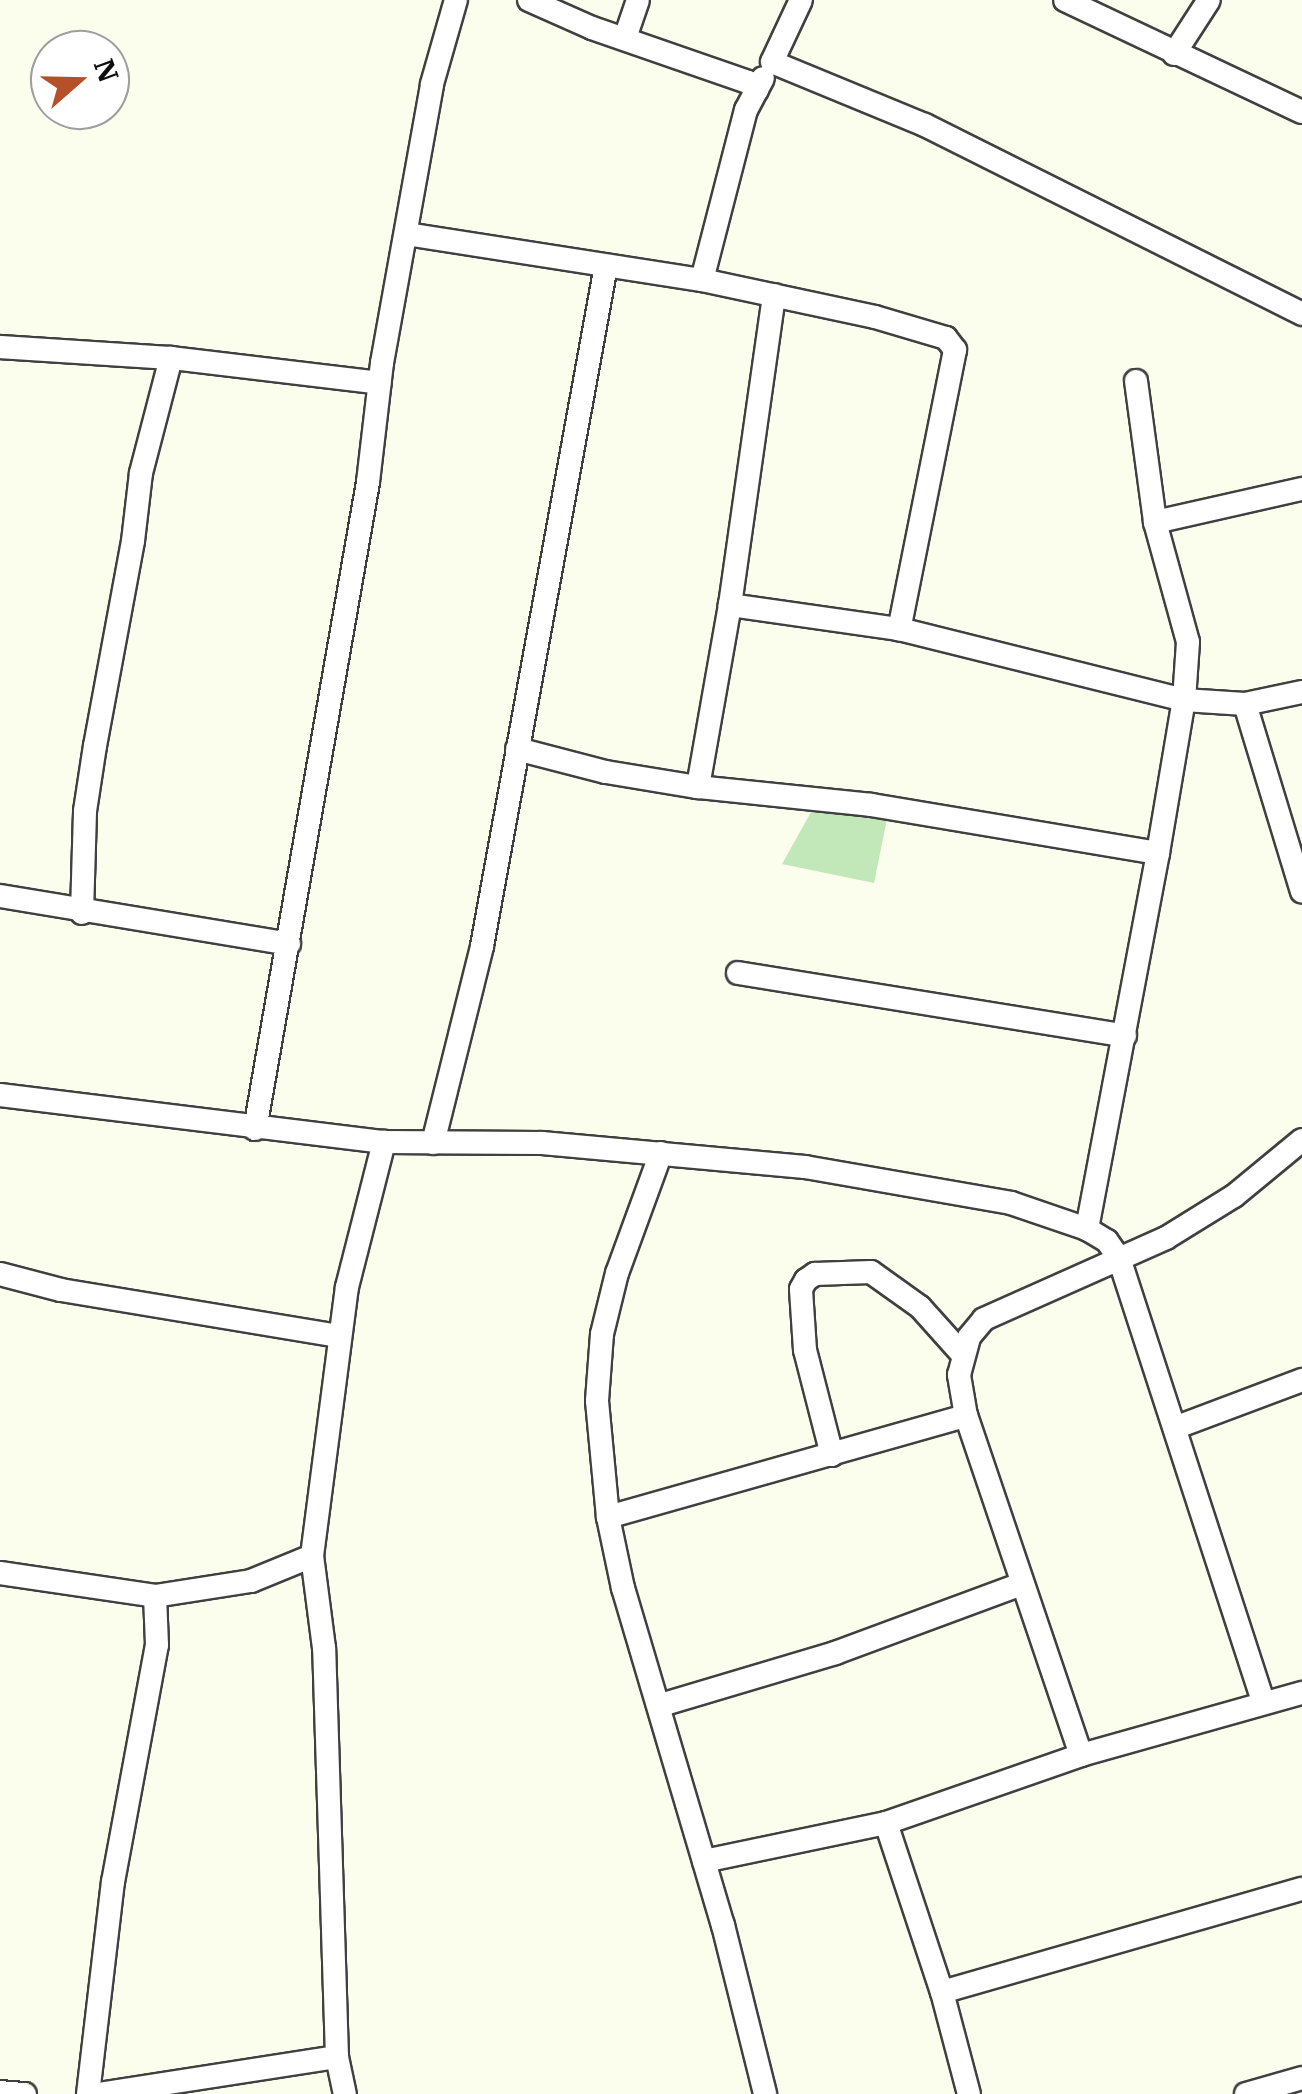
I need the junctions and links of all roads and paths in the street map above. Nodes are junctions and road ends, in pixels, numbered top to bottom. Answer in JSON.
{"nodes":[{"id":1,"x":456,"y":0,"type":"edge"},
{"id":2,"x":529,"y":0,"type":"edge"},
{"id":3,"x":638,"y":0,"type":"edge"},
{"id":4,"x":801,"y":0,"type":"edge"},
{"id":5,"x":1064,"y":0,"type":"edge"},
{"id":6,"x":1209,"y":0,"type":"edge"},
{"id":7,"x":625,"y":38,"type":"junction"},
{"id":8,"x":1174,"y":54,"type":"junction"},
{"id":9,"x":772,"y":62,"type":"junction"},
{"id":10,"x":757,"y":90,"type":"junction"},
{"id":11,"x":1302,"y":112,"type":"edge"},
{"id":12,"x":407,"y":234,"type":"junction"},
{"id":13,"x":606,"y":266,"type":"junction"},
{"id":14,"x":702,"y":280,"type":"junction"},
{"id":15,"x":774,"y":295,"type":"junction"},
{"id":16,"x":1302,"y":314,"type":"edge"},
{"id":17,"x":0,"y":347,"type":"edge"},
{"id":18,"x":170,"y":358,"type":"junction"},
{"id":19,"x":1136,"y":382,"type":"dead end"},
{"id":20,"x":380,"y":383,"type":"junction"},
{"id":21,"x":1302,"y":489,"type":"edge"},
{"id":22,"x":1155,"y":522,"type":"junction"},
{"id":23,"x":730,"y":605,"type":"junction"},
{"id":24,"x":899,"y":629,"type":"junction"},
{"id":25,"x":1302,"y":692,"type":"edge"},
{"id":26,"x":1184,"y":700,"type":"junction"},
{"id":27,"x":1245,"y":704,"type":"junction"},
{"id":28,"x":517,"y":750,"type":"junction"},
{"id":29,"x":698,"y":786,"type":"junction"},
{"id":30,"x":1158,"y":853,"type":"junction"},
{"id":31,"x":1302,"y":892,"type":"edge"},
{"id":32,"x":0,"y":896,"type":"edge"},
{"id":33,"x":82,"y":913,"type":"junction"},
{"id":34,"x":289,"y":944,"type":"junction"},
{"id":35,"x":738,"y":973,"type":"dead end"},
{"id":36,"x":1125,"y":1036,"type":"junction"},
{"id":37,"x":0,"y":1095,"type":"edge"},
{"id":38,"x":255,"y":1129,"type":"junction"},
{"id":39,"x":1302,"y":1140,"type":"edge"},
{"id":40,"x":384,"y":1142,"type":"junction"},
{"id":41,"x":432,"y":1143,"type":"junction"},
{"id":42,"x":661,"y":1152,"type":"junction"},
{"id":43,"x":1087,"y":1229,"type":"junction"},
{"id":44,"x":1119,"y":1258,"type":"junction"},
{"id":45,"x":0,"y":1274,"type":"edge"},
{"id":46,"x":338,"y":1336,"type":"junction"},
{"id":47,"x":963,"y":1355,"type":"junction"},
{"id":48,"x":1302,"y":1380,"type":"edge"},
{"id":49,"x":966,"y":1416,"type":"junction"},
{"id":50,"x":1177,"y":1426,"type":"junction"},
{"id":51,"x":832,"y":1456,"type":"junction"},
{"id":52,"x":608,"y":1517,"type":"junction"},
{"id":53,"x":312,"y":1556,"type":"junction"},
{"id":54,"x":0,"y":1573,"type":"edge"},
{"id":55,"x":1022,"y":1584,"type":"junction"},
{"id":56,"x":155,"y":1596,"type":"junction"},
{"id":57,"x":1302,"y":1693,"type":"edge"},
{"id":58,"x":1263,"y":1702,"type":"junction"},
{"id":59,"x":661,"y":1705,"type":"junction"},
{"id":60,"x":1081,"y":1755,"type":"junction"},
{"id":61,"x":886,"y":1824,"type":"junction"},
{"id":62,"x":704,"y":1861,"type":"junction"},
{"id":63,"x":1302,"y":1889,"type":"edge"},
{"id":64,"x":942,"y":1992,"type":"junction"},
{"id":65,"x":338,"y":2057,"type":"junction"},
{"id":66,"x":1302,"y":2078,"type":"edge"},
{"id":67,"x":0,"y":2092,"type":"edge"},
{"id":68,"x":25,"y":2094,"type":"edge"},
{"id":69,"x":88,"y":2094,"type":"edge"},
{"id":70,"x":98,"y":2094,"type":"edge"},
{"id":71,"x":346,"y":2094,"type":"edge"},
{"id":72,"x":765,"y":2094,"type":"edge"},
{"id":73,"x":970,"y":2094,"type":"edge"},
{"id":74,"x":1246,"y":2094,"type":"edge"}],
"edges":[{"from":1,"to":12,"type":"street"},
{"from":2,"to":7,"type":"street"},
{"from":3,"to":7,"type":"street"},
{"from":4,"to":9,"type":"street"},
{"from":5,"to":8,"type":"street"},
{"from":6,"to":8,"type":"street"},
{"from":7,"to":10,"type":"street"},
{"from":8,"to":11,"type":"street"},
{"from":9,"to":10,"type":"street"},
{"from":9,"to":16,"type":"street"},
{"from":10,"to":14,"type":"street"},
{"from":12,"to":13,"type":"street"},
{"from":12,"to":20,"type":"street"},
{"from":13,"to":14,"type":"street"},
{"from":13,"to":28,"type":"street"},
{"from":14,"to":15,"type":"street"},
{"from":15,"to":23,"type":"street"},
{"from":15,"to":24,"type":"street"},
{"from":17,"to":18,"type":"street"},
{"from":18,"to":20,"type":"street"},
{"from":18,"to":33,"type":"street"},
{"from":19,"to":22,"type":"street"},
{"from":20,"to":34,"type":"street"},
{"from":21,"to":22,"type":"street"},
{"from":22,"to":26,"type":"street"},
{"from":23,"to":24,"type":"street"},
{"from":23,"to":29,"type":"street"},
{"from":24,"to":26,"type":"street"},
{"from":25,"to":27,"type":"street"},
{"from":26,"to":27,"type":"street"},
{"from":26,"to":30,"type":"street"},
{"from":27,"to":31,"type":"street"},
{"from":28,"to":29,"type":"street"},
{"from":28,"to":41,"type":"street"},
{"from":29,"to":30,"type":"street"},
{"from":30,"to":36,"type":"street"},
{"from":32,"to":33,"type":"street"},
{"from":33,"to":34,"type":"street"},
{"from":34,"to":38,"type":"street"},
{"from":35,"to":36,"type":"street"},
{"from":36,"to":43,"type":"street"},
{"from":37,"to":38,"type":"street"},
{"from":38,"to":40,"type":"street"},
{"from":39,"to":44,"type":"street"},
{"from":40,"to":41,"type":"street"},
{"from":40,"to":46,"type":"street"},
{"from":41,"to":42,"type":"street"},
{"from":42,"to":43,"type":"street"},
{"from":42,"to":52,"type":"street"},
{"from":43,"to":44,"type":"street"},
{"from":44,"to":47,"type":"street"},
{"from":44,"to":50,"type":"street"},
{"from":45,"to":46,"type":"street"},
{"from":46,"to":53,"type":"street"},
{"from":47,"to":49,"type":"street"},
{"from":47,"to":51,"type":"street"},
{"from":48,"to":50,"type":"street"},
{"from":49,"to":51,"type":"street"},
{"from":49,"to":55,"type":"street"},
{"from":50,"to":58,"type":"street"},
{"from":51,"to":52,"type":"street"},
{"from":52,"to":59,"type":"street"},
{"from":53,"to":56,"type":"street"},
{"from":53,"to":65,"type":"street"},
{"from":54,"to":56,"type":"street"},
{"from":55,"to":59,"type":"street"},
{"from":55,"to":60,"type":"street"},
{"from":56,"to":69,"type":"street"},
{"from":57,"to":58,"type":"street"},
{"from":58,"to":60,"type":"street"},
{"from":59,"to":62,"type":"street"},
{"from":60,"to":61,"type":"street"},
{"from":61,"to":62,"type":"street"},
{"from":61,"to":64,"type":"street"},
{"from":62,"to":72,"type":"street"},
{"from":63,"to":64,"type":"street"},
{"from":64,"to":73,"type":"street"},
{"from":65,"to":70,"type":"street"},
{"from":65,"to":71,"type":"street"},
{"from":66,"to":74,"type":"street"},
{"from":67,"to":68,"type":"street"}]}
